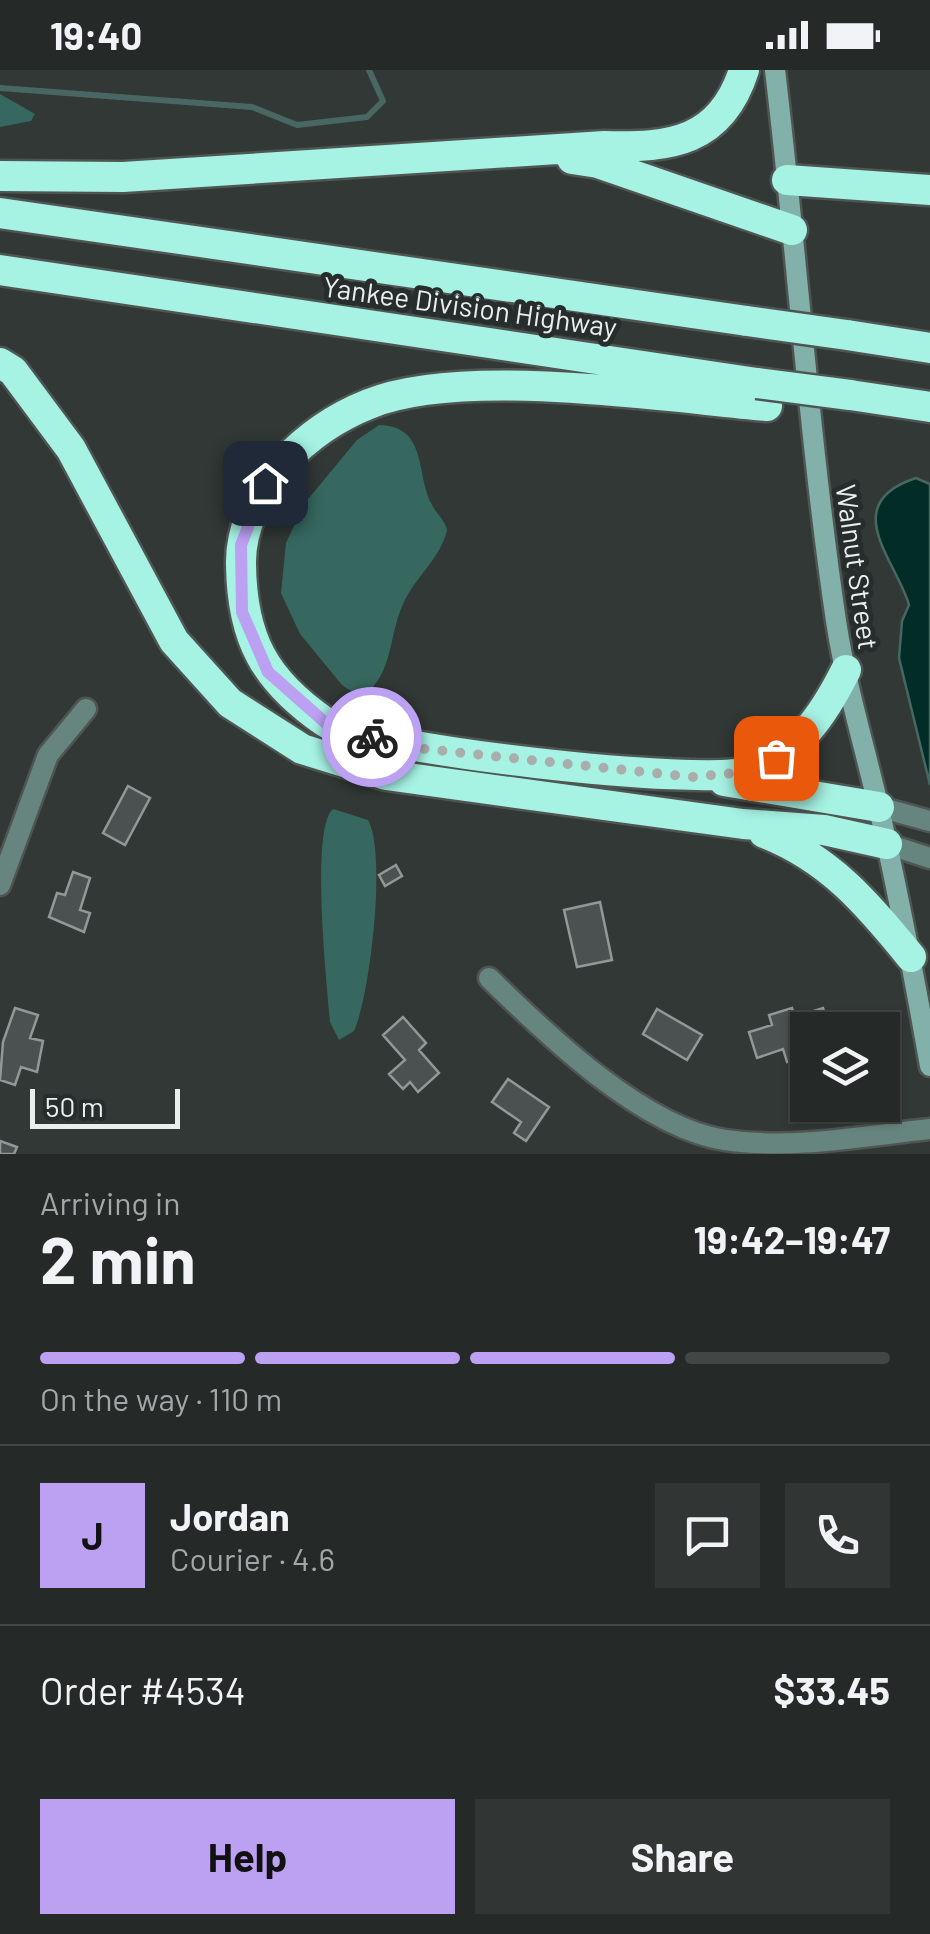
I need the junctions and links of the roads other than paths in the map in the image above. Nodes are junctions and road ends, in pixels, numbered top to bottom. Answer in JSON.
{"nodes":[{"id":1,"x":744,"y":70,"type":"edge"},
{"id":2,"x":776,"y":70,"type":"edge"},
{"id":3,"x":790,"y":70,"type":"edge"},
{"id":4,"x":781,"y":119,"type":"junction"},
{"id":5,"x":530,"y":152,"type":"junction"},
{"id":6,"x":0,"y":176,"type":"edge"},
{"id":7,"x":787,"y":180,"type":"junction"},
{"id":8,"x":930,"y":190,"type":"edge"},
{"id":9,"x":0,"y":213,"type":"edge"},
{"id":10,"x":792,"y":230,"type":"junction"},
{"id":11,"x":0,"y":270,"type":"edge"},
{"id":12,"x":930,"y":348,"type":"edge"},
{"id":13,"x":0,"y":363,"type":"edge"},
{"id":14,"x":762,"y":394,"type":"junction"},
{"id":15,"x":930,"y":407,"type":"edge"},
{"id":16,"x":846,"y":670,"type":"junction"},
{"id":17,"x":86,"y":709,"type":"dead end"},
{"id":18,"x":692,"y":777,"type":"junction"},
{"id":19,"x":878,"y":807,"type":"junction"},
{"id":20,"x":930,"y":821,"type":"edge"},
{"id":21,"x":743,"y":824,"type":"junction"},
{"id":22,"x":887,"y":844,"type":"junction"},
{"id":23,"x":930,"y":858,"type":"edge"},
{"id":24,"x":0,"y":885,"type":"edge"},
{"id":25,"x":911,"y":957,"type":"junction"},
{"id":26,"x":489,"y":978,"type":"dead end"},
{"id":27,"x":930,"y":1066,"type":"edge"},
{"id":28,"x":930,"y":1129,"type":"edge"}],
"edges":[{"from":1,"to":5,"type":"highway"},
{"from":2,"to":4,"type":"main road","name":"Walnut Street"},
{"from":3,"to":4,"type":"main road"},
{"from":4,"to":7,"type":"main road","name":"Walnut Street"},
{"from":5,"to":6,"type":"highway"},
{"from":5,"to":10,"type":"highway"},
{"from":7,"to":8,"type":"highway"},
{"from":7,"to":10,"type":"main road","name":"Walnut Street"},
{"from":9,"to":12,"type":"highway","name":"Yankee Division Highway","bridge":true},
{"from":10,"to":16,"type":"main road","name":"Walnut Street"},
{"from":11,"to":14,"type":"highway","name":"Yankee Division Highway"},
{"from":13,"to":21,"type":"highway"},
{"from":14,"to":15,"type":"highway"},
{"from":14,"to":18,"type":"highway"},
{"from":16,"to":18,"type":"highway"},
{"from":16,"to":19,"type":"main road","name":"Walnut Street"},
{"from":17,"to":24,"type":"street"},
{"from":18,"to":19,"type":"highway"},
{"from":19,"to":20,"type":"street"},
{"from":19,"to":22,"type":"main road","name":"Walnut Street"},
{"from":21,"to":22,"type":"highway"},
{"from":21,"to":25,"type":"highway"},
{"from":22,"to":23,"type":"street"},
{"from":22,"to":25,"type":"main road","name":"Walnut Street"},
{"from":25,"to":27,"type":"main road","name":"Walnut Street"},
{"from":26,"to":28,"type":"street"}]}
